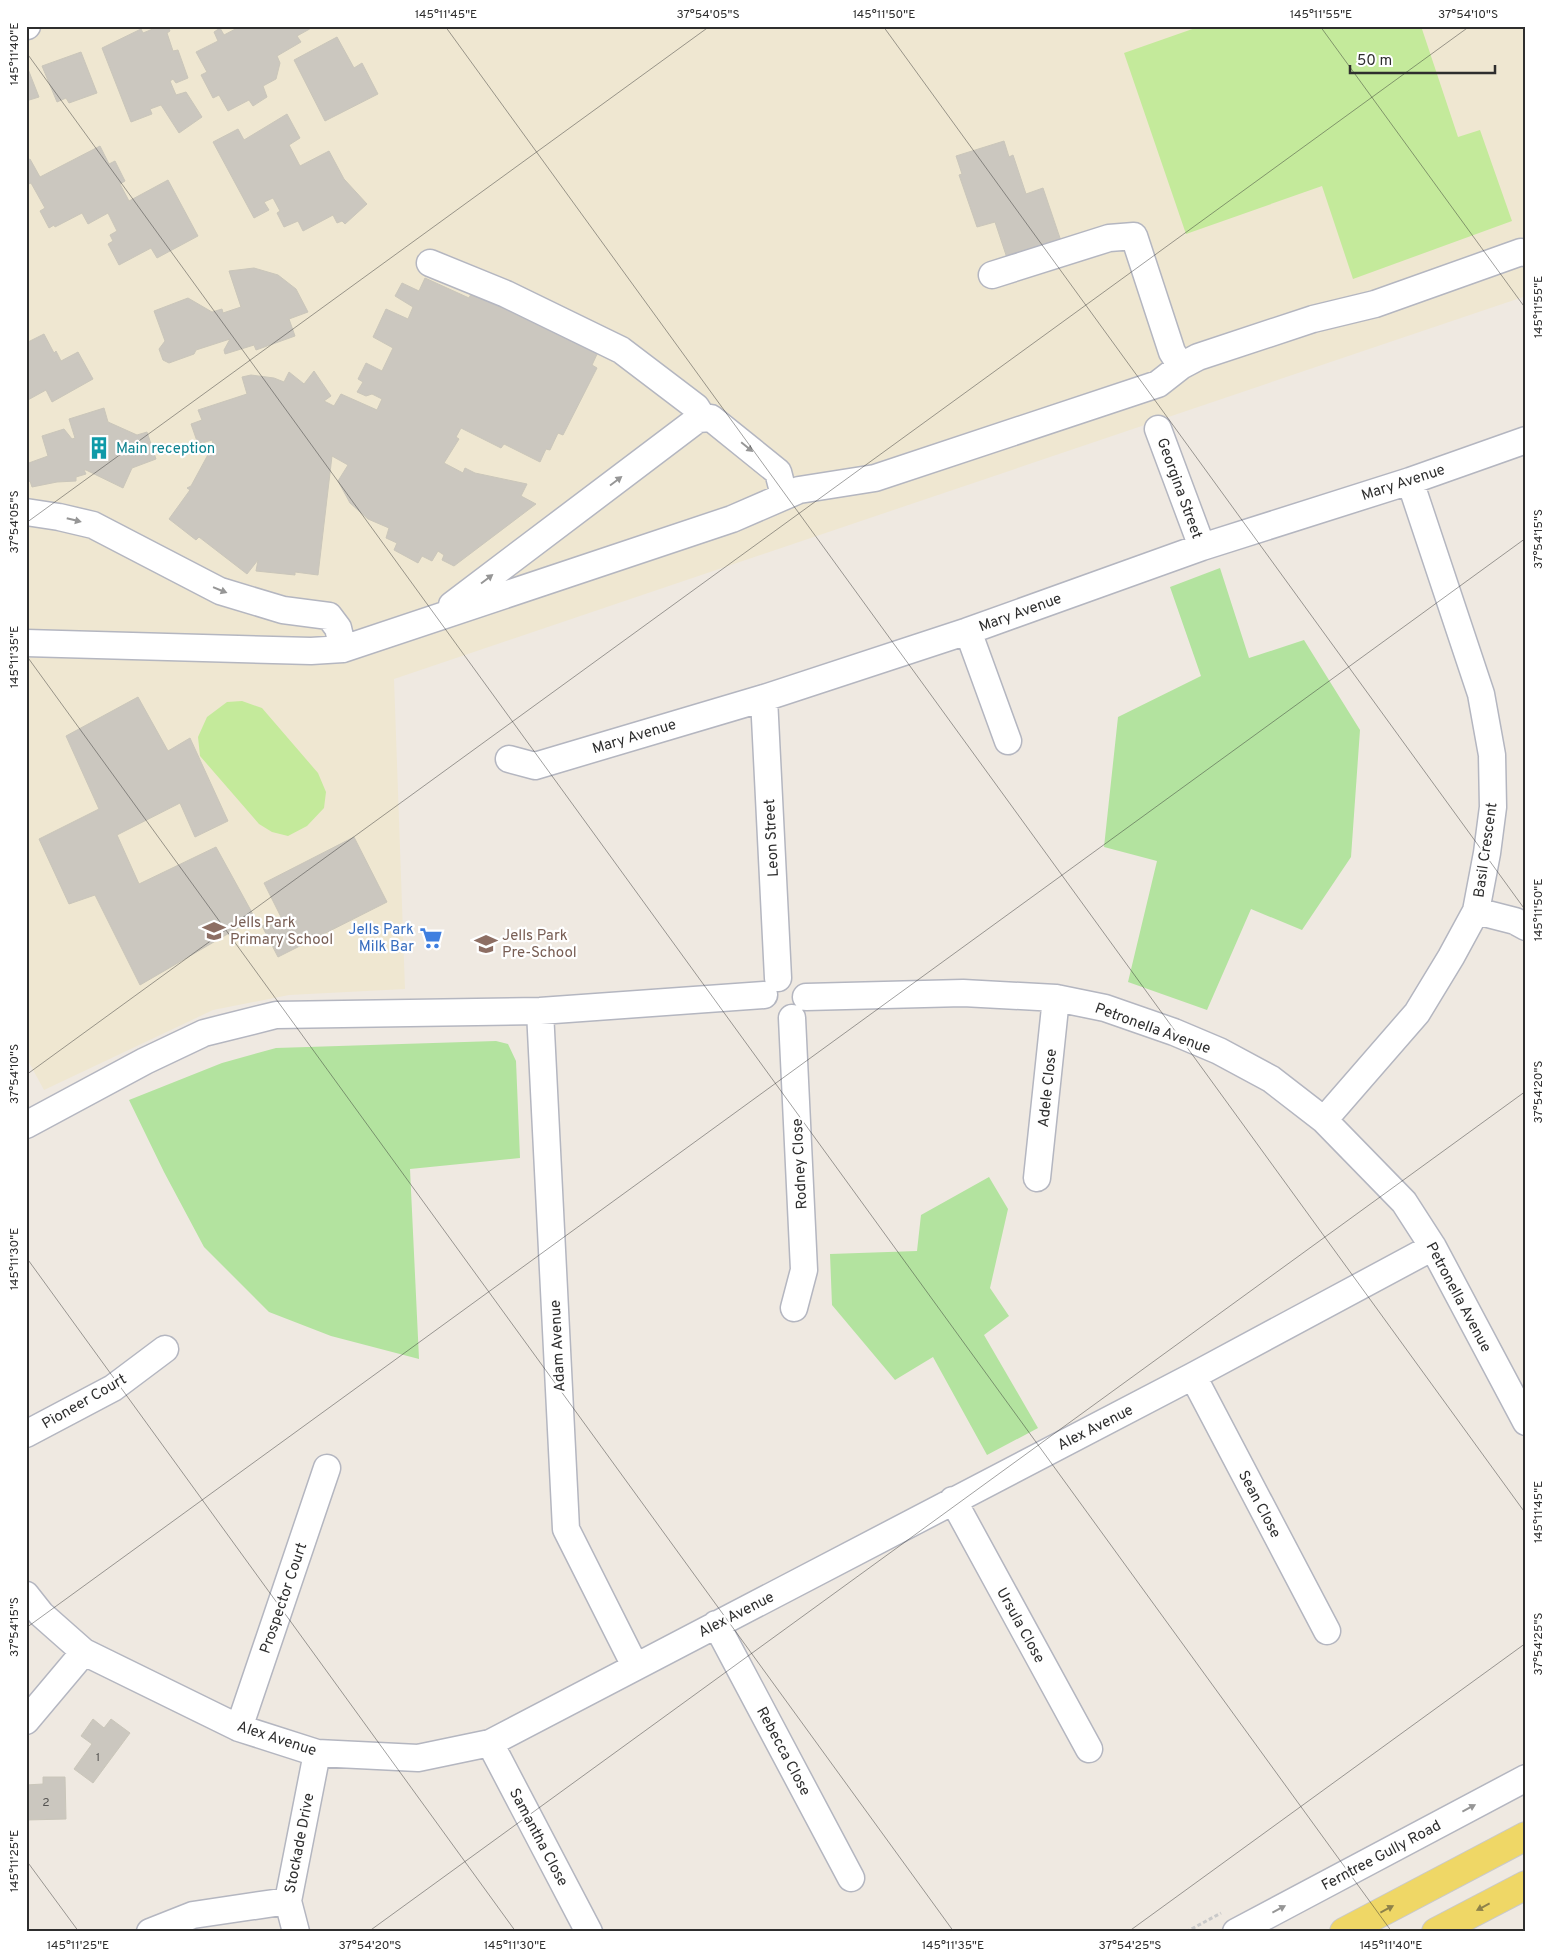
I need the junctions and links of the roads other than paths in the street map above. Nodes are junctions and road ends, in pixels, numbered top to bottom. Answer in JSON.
{"nodes":[{"id":1,"x":1524,"y":250,"type":"edge"},
{"id":2,"x":430,"y":263,"type":"dead end"},
{"id":3,"x":992,"y":275,"type":"dead end"},
{"id":4,"x":1181,"y":366,"type":"junction"},
{"id":5,"x":703,"y":418,"type":"junction"},
{"id":6,"x":1158,"y":429,"type":"dead end"},
{"id":7,"x":1526,"y":440,"type":"edge"},
{"id":8,"x":1410,"y":481,"type":"junction"},
{"id":9,"x":784,"y":495,"type":"junction"},
{"id":10,"x":26,"y":512,"type":"edge"},
{"id":11,"x":1202,"y":547,"type":"junction"},
{"id":12,"x":434,"y":619,"type":"junction"},
{"id":13,"x":968,"y":631,"type":"junction"},
{"id":14,"x":26,"y":643,"type":"edge"},
{"id":15,"x":343,"y":649,"type":"junction"},
{"id":16,"x":764,"y":698,"type":"junction"},
{"id":17,"x":1008,"y":741,"type":"dead end"},
{"id":18,"x":510,"y":758,"type":"dead end"},
{"id":19,"x":1476,"y":911,"type":"junction"},
{"id":20,"x":1526,"y":926,"type":"edge"},
{"id":21,"x":771,"y":987,"type":"junction"},
{"id":22,"x":806,"y":997,"type":"junction"},
{"id":23,"x":1056,"y":998,"type":"junction"},
{"id":24,"x":540,"y":1011,"type":"junction"},
{"id":25,"x":792,"y":1018,"type":"junction"},
{"id":26,"x":1324,"y":1120,"type":"junction"},
{"id":27,"x":26,"y":1125,"type":"edge"},
{"id":28,"x":1037,"y":1178,"type":"dead end"},
{"id":29,"x":1433,"y":1247,"type":"junction"},
{"id":30,"x":794,"y":1308,"type":"dead end"},
{"id":31,"x":165,"y":1348,"type":"dead end"},
{"id":32,"x":1193,"y":1376,"type":"junction"},
{"id":33,"x":1526,"y":1422,"type":"edge"},
{"id":34,"x":26,"y":1434,"type":"edge"},
{"id":35,"x":327,"y":1468,"type":"dead end"},
{"id":36,"x":953,"y":1500,"type":"junction"},
{"id":37,"x":26,"y":1595,"type":"edge"},
{"id":38,"x":716,"y":1624,"type":"junction"},
{"id":39,"x":1327,"y":1631,"type":"dead end"},
{"id":40,"x":84,"y":1652,"type":"junction"},
{"id":41,"x":635,"y":1666,"type":"junction"},
{"id":42,"x":26,"y":1720,"type":"edge"},
{"id":43,"x":239,"y":1728,"type":"junction"},
{"id":44,"x":490,"y":1743,"type":"junction"},
{"id":45,"x":1089,"y":1749,"type":"dead end"},
{"id":46,"x":317,"y":1753,"type":"junction"},
{"id":47,"x":1526,"y":1778,"type":"edge"},
{"id":48,"x":1526,"y":1836,"type":"edge"},
{"id":49,"x":851,"y":1878,"type":"dead end"},
{"id":50,"x":1526,"y":1885,"type":"edge"},
{"id":51,"x":288,"y":1901,"type":"junction"},
{"id":52,"x":150,"y":1932,"type":"edge"},
{"id":53,"x":296,"y":1932,"type":"edge"},
{"id":54,"x":589,"y":1932,"type":"edge"},
{"id":55,"x":1236,"y":1932,"type":"edge"},
{"id":56,"x":1344,"y":1932,"type":"edge"},
{"id":57,"x":1436,"y":1932,"type":"edge"}],
"edges":[{"from":1,"to":4,"type":"street"},
{"from":2,"to":5,"type":"street"},
{"from":3,"to":4,"type":"street"},
{"from":4,"to":9,"type":"street"},
{"from":5,"to":9,"type":"street","one_way":true},
{"from":12,"to":5,"type":"street","one_way":true},
{"from":6,"to":11,"type":"street","name":"Georgina Street"},
{"from":7,"to":8,"type":"street","name":"Mary Avenue"},
{"from":8,"to":11,"type":"street","name":"Mary Avenue"},
{"from":8,"to":19,"type":"street","name":"Basil Crescent"},
{"from":9,"to":12,"type":"street"},
{"from":10,"to":15,"type":"street","one_way":true},
{"from":11,"to":13,"type":"street","name":"Mary Avenue"},
{"from":12,"to":15,"type":"street"},
{"from":13,"to":16,"type":"street","name":"Mary Avenue"},
{"from":13,"to":17,"type":"street"},
{"from":14,"to":15,"type":"street"},
{"from":16,"to":18,"type":"street","name":"Mary Avenue"},
{"from":16,"to":21,"type":"street","name":"Leon Street"},
{"from":19,"to":20,"type":"street"},
{"from":19,"to":26,"type":"street","name":"Basil Crescent"},
{"from":21,"to":22,"type":"street"},
{"from":21,"to":24,"type":"street"},
{"from":21,"to":25,"type":"street"},
{"from":22,"to":23,"type":"street","name":"Petronella Avenue"},
{"from":22,"to":25,"type":"street"},
{"from":23,"to":26,"type":"street","name":"Petronella Avenue"},
{"from":23,"to":28,"type":"street","name":"Adele Close"},
{"from":24,"to":27,"type":"street"},
{"from":24,"to":41,"type":"street","name":"Adam Avenue"},
{"from":25,"to":30,"type":"street","name":"Rodney Close"},
{"from":26,"to":29,"type":"street","name":"Petronella Avenue"},
{"from":29,"to":32,"type":"street","name":"Alex Avenue"},
{"from":29,"to":33,"type":"street","name":"Petronella Avenue"},
{"from":31,"to":34,"type":"street","name":"Pioneer Court"},
{"from":32,"to":36,"type":"street","name":"Alex Avenue"},
{"from":32,"to":39,"type":"street","name":"Sean Close"},
{"from":35,"to":43,"type":"street","name":"Prospector Court"},
{"from":36,"to":38,"type":"street","name":"Alex Avenue"},
{"from":36,"to":45,"type":"street","name":"Ursula Close"},
{"from":37,"to":40,"type":"street","name":"Alex Avenue"},
{"from":38,"to":41,"type":"street","name":"Alex Avenue"},
{"from":38,"to":49,"type":"street","name":"Rebecca Close"},
{"from":40,"to":42,"type":"street"},
{"from":40,"to":43,"type":"street","name":"Alex Avenue"},
{"from":41,"to":44,"type":"street","name":"Alex Avenue"},
{"from":43,"to":46,"type":"street","name":"Alex Avenue"},
{"from":44,"to":46,"type":"street","name":"Alex Avenue"},
{"from":44,"to":54,"type":"street","name":"Samantha Close"},
{"from":46,"to":51,"type":"street","name":"Stockade Drive"},
{"from":55,"to":47,"type":"street","name":"Ferntree Gully Road","one_way":true},
{"from":56,"to":48,"type":"main road","one_way":true},
{"from":50,"to":57,"type":"main road","one_way":true},
{"from":51,"to":52,"type":"street"},
{"from":51,"to":53,"type":"street","name":"Stockade Drive"}]}
